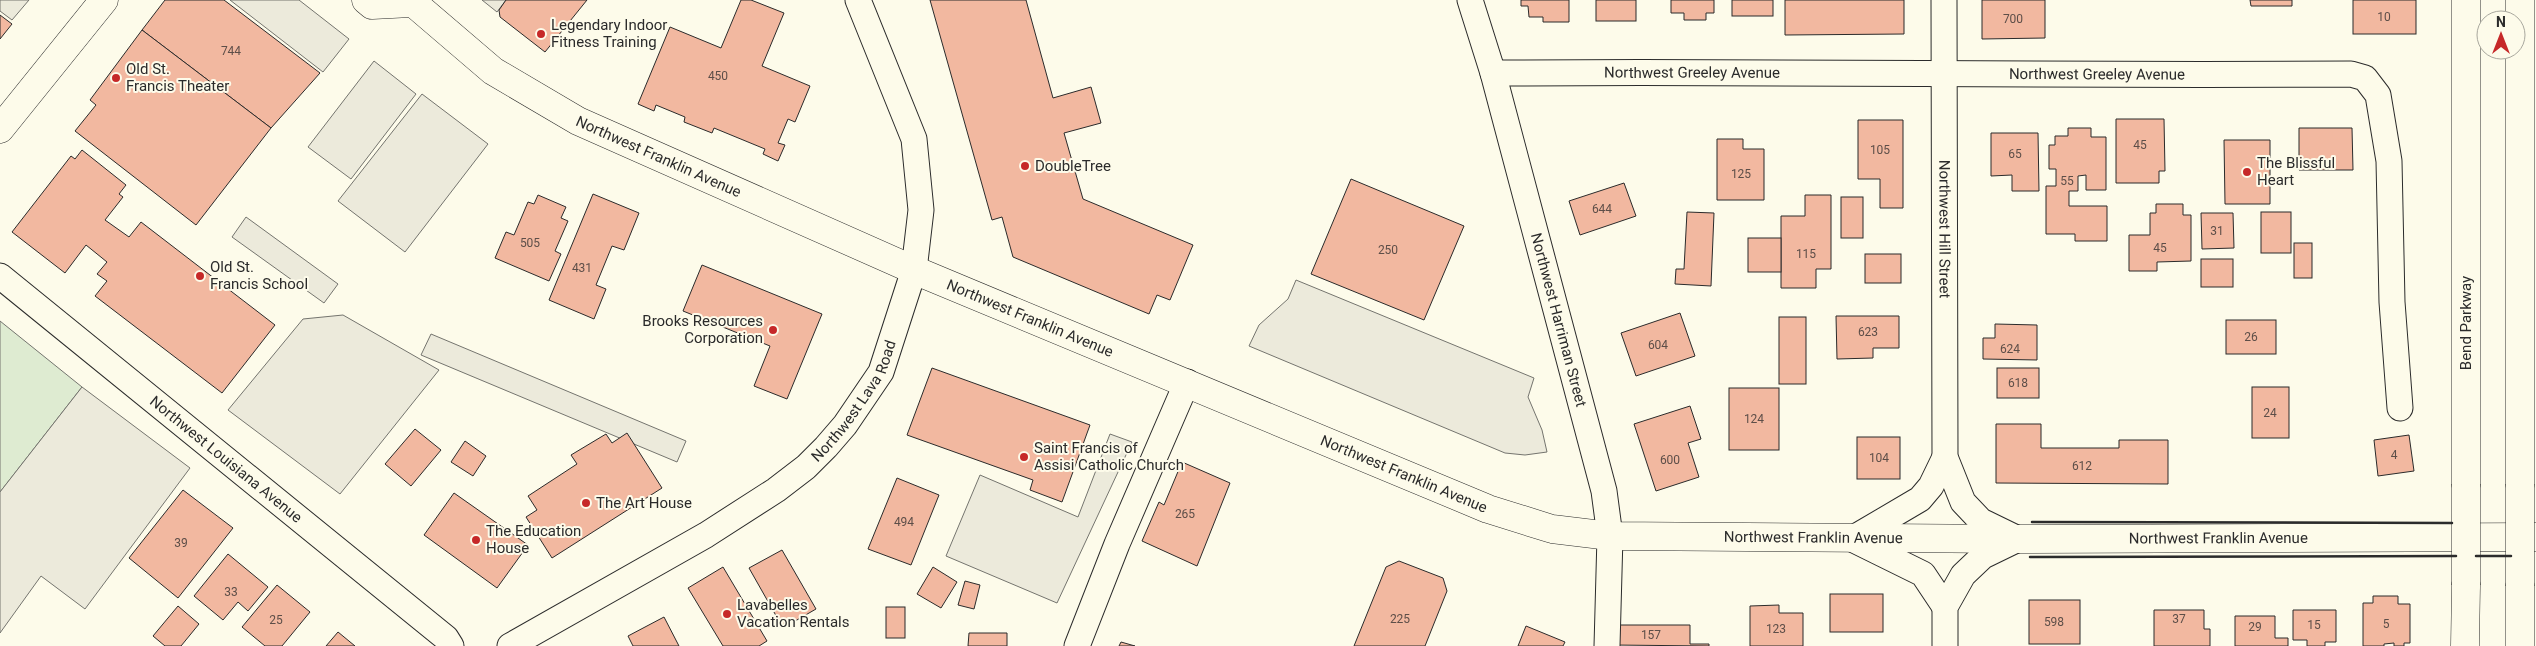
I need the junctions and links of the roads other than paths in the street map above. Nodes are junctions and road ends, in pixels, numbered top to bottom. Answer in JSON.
{"nodes":[{"id":1,"x":104,"y":0,"type":"edge"},
{"id":2,"x":366,"y":0,"type":"edge"},
{"id":3,"x":858,"y":0,"type":"edge"},
{"id":4,"x":1470,"y":0,"type":"edge"},
{"id":5,"x":1944,"y":0,"type":"edge"},
{"id":6,"x":2466,"y":0,"type":"edge"},
{"id":7,"x":2520,"y":0,"type":"edge"},
{"id":8,"x":410,"y":1,"type":"edge"},
{"id":9,"x":1945,"y":72,"type":"junction"},
{"id":10,"x":1493,"y":73,"type":"junction"},
{"id":11,"x":0,"y":129,"type":"edge"},
{"id":12,"x":914,"y":270,"type":"junction"},
{"id":13,"x":0,"y":276,"type":"edge"},
{"id":14,"x":1187,"y":382,"type":"junction"},
{"id":15,"x":2400,"y":408,"type":"dead end"},
{"id":16,"x":1944,"y":457,"type":"junction"},
{"id":17,"x":1610,"y":536,"type":"junction"},
{"id":18,"x":2536,"y":537,"type":"edge"},
{"id":19,"x":1852,"y":539,"type":"junction"},
{"id":20,"x":2018,"y":540,"type":"junction"},
{"id":21,"x":1945,"y":607,"type":"junction"},
{"id":22,"x":450,"y":646,"type":"edge"},
{"id":23,"x":510,"y":646,"type":"edge"},
{"id":24,"x":1078,"y":646,"type":"edge"},
{"id":25,"x":1607,"y":646,"type":"edge"},
{"id":26,"x":1945,"y":646,"type":"edge"},
{"id":27,"x":2466,"y":646,"type":"edge"},
{"id":28,"x":2520,"y":646,"type":"edge"}],
"edges":[{"from":1,"to":11,"type":"main road"},
{"from":2,"to":8,"type":"main road","name":"Northwest Franklin Avenue"},
{"from":3,"to":12,"type":"street","name":"Northwest Lava Road"},
{"from":4,"to":10,"type":"street","name":"Northwest Harriman Street"},
{"from":5,"to":9,"type":"street","name":"Northwest Hill Street"},
{"from":6,"to":27,"type":"main road","name":"Bend Parkway","bridge":true},
{"from":7,"to":28,"type":"main road","bridge":true},
{"from":8,"to":12,"type":"main road","name":"Northwest Franklin Avenue"},
{"from":9,"to":10,"type":"street","name":"Northwest Greeley Avenue"},
{"from":9,"to":15,"type":"street","name":"Northwest Greeley Avenue"},
{"from":9,"to":16,"type":"street","name":"Northwest Hill Street"},
{"from":10,"to":17,"type":"street","name":"Northwest Harriman Street"},
{"from":12,"to":14,"type":"main road","name":"Northwest Franklin Avenue"},
{"from":12,"to":23,"type":"street","name":"Northwest Lava Road"},
{"from":13,"to":22,"type":"street","name":"Northwest Louisiana Avenue"},
{"from":14,"to":17,"type":"main road","name":"Northwest Franklin Avenue"},
{"from":14,"to":24,"type":"street"},
{"from":16,"to":19,"type":"street","name":"Northwest Hill Street"},
{"from":16,"to":20,"type":"street","name":"Northwest Hill Street"},
{"from":17,"to":19,"type":"main road","name":"Northwest Franklin Avenue"},
{"from":17,"to":25,"type":"street","name":"Northwest Harriman Street"},
{"from":18,"to":20,"type":"main road","name":"Northwest Franklin Avenue"},
{"from":19,"to":20,"type":"main road","name":"Northwest Franklin Avenue"},
{"from":19,"to":21,"type":"street"},
{"from":20,"to":21,"type":"street"},
{"from":21,"to":26,"type":"street"}]}
